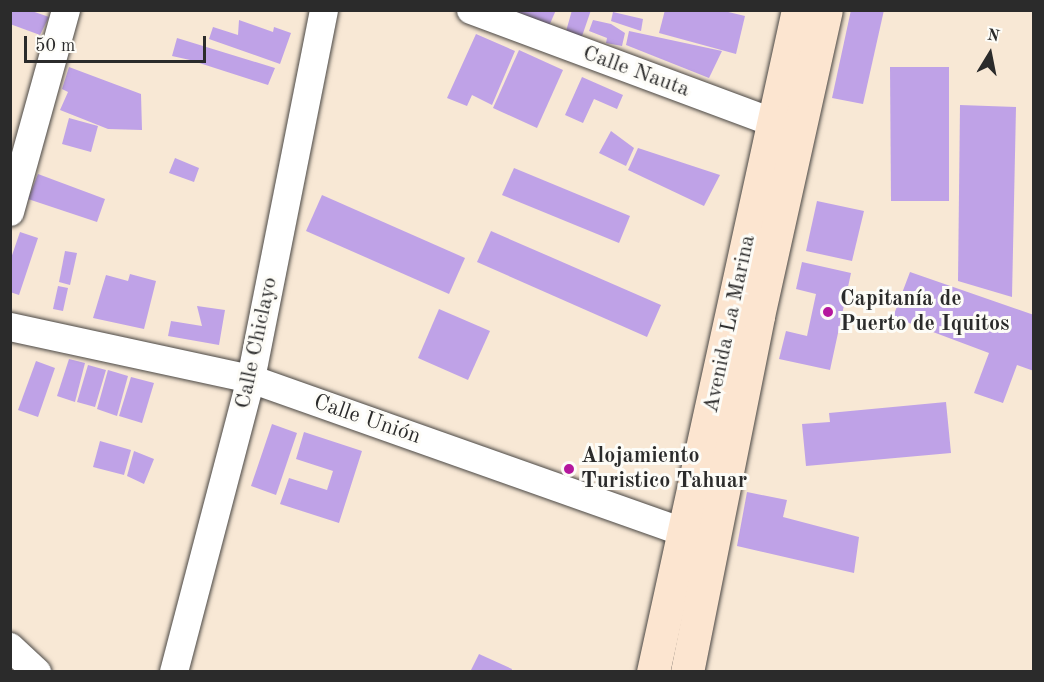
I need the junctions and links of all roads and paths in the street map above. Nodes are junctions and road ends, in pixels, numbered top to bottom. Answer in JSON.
{"nodes":[{"id":1,"x":66,"y":10,"type":"edge"},
{"id":2,"x":324,"y":10,"type":"edge"},
{"id":3,"x":471,"y":10,"type":"edge"},
{"id":4,"x":798,"y":10,"type":"edge"},
{"id":5,"x":826,"y":10,"type":"edge"},
{"id":6,"x":787,"y":128,"type":"junction"},
{"id":7,"x":10,"y":212,"type":"edge"},
{"id":8,"x":746,"y":314,"type":"junction"},
{"id":9,"x":10,"y":327,"type":"edge"},
{"id":10,"x":251,"y":379,"type":"junction"},
{"id":11,"x":683,"y":532,"type":"junction"},
{"id":12,"x":714,"y":543,"type":"junction"},
{"id":13,"x":10,"y":647,"type":"edge"},
{"id":14,"x":37,"y":672,"type":"edge"},
{"id":15,"x":174,"y":672,"type":"edge"},
{"id":16,"x":653,"y":672,"type":"edge"},
{"id":17,"x":687,"y":672,"type":"edge"}],
"edges":[{"from":1,"to":7,"type":"street"},
{"from":2,"to":10,"type":"street","name":"Calle Chiclayo"},
{"from":3,"to":6,"type":"street","name":"Calle Nauta"},
{"from":4,"to":6,"type":"main road","name":"Avenida La Marina"},
{"from":5,"to":6,"type":"main road","name":"Avenida La Marina"},
{"from":6,"to":8,"type":"main road","name":"Avenida La Marina"},
{"from":8,"to":11,"type":"main road","name":"Avenida La Marina"},
{"from":8,"to":12,"type":"main road","name":"Avenida La Marina"},
{"from":9,"to":10,"type":"street","name":"Calle Unión"},
{"from":10,"to":11,"type":"street","name":"Calle Unión"},
{"from":10,"to":15,"type":"street","name":"Calle Chiclayo"},
{"from":11,"to":12,"type":"street","name":"Calle Unión"},
{"from":11,"to":16,"type":"main road","name":"Avenida La Marina"},
{"from":12,"to":17,"type":"main road","name":"Avenida La Marina"},
{"from":13,"to":14,"type":"street"}]}
